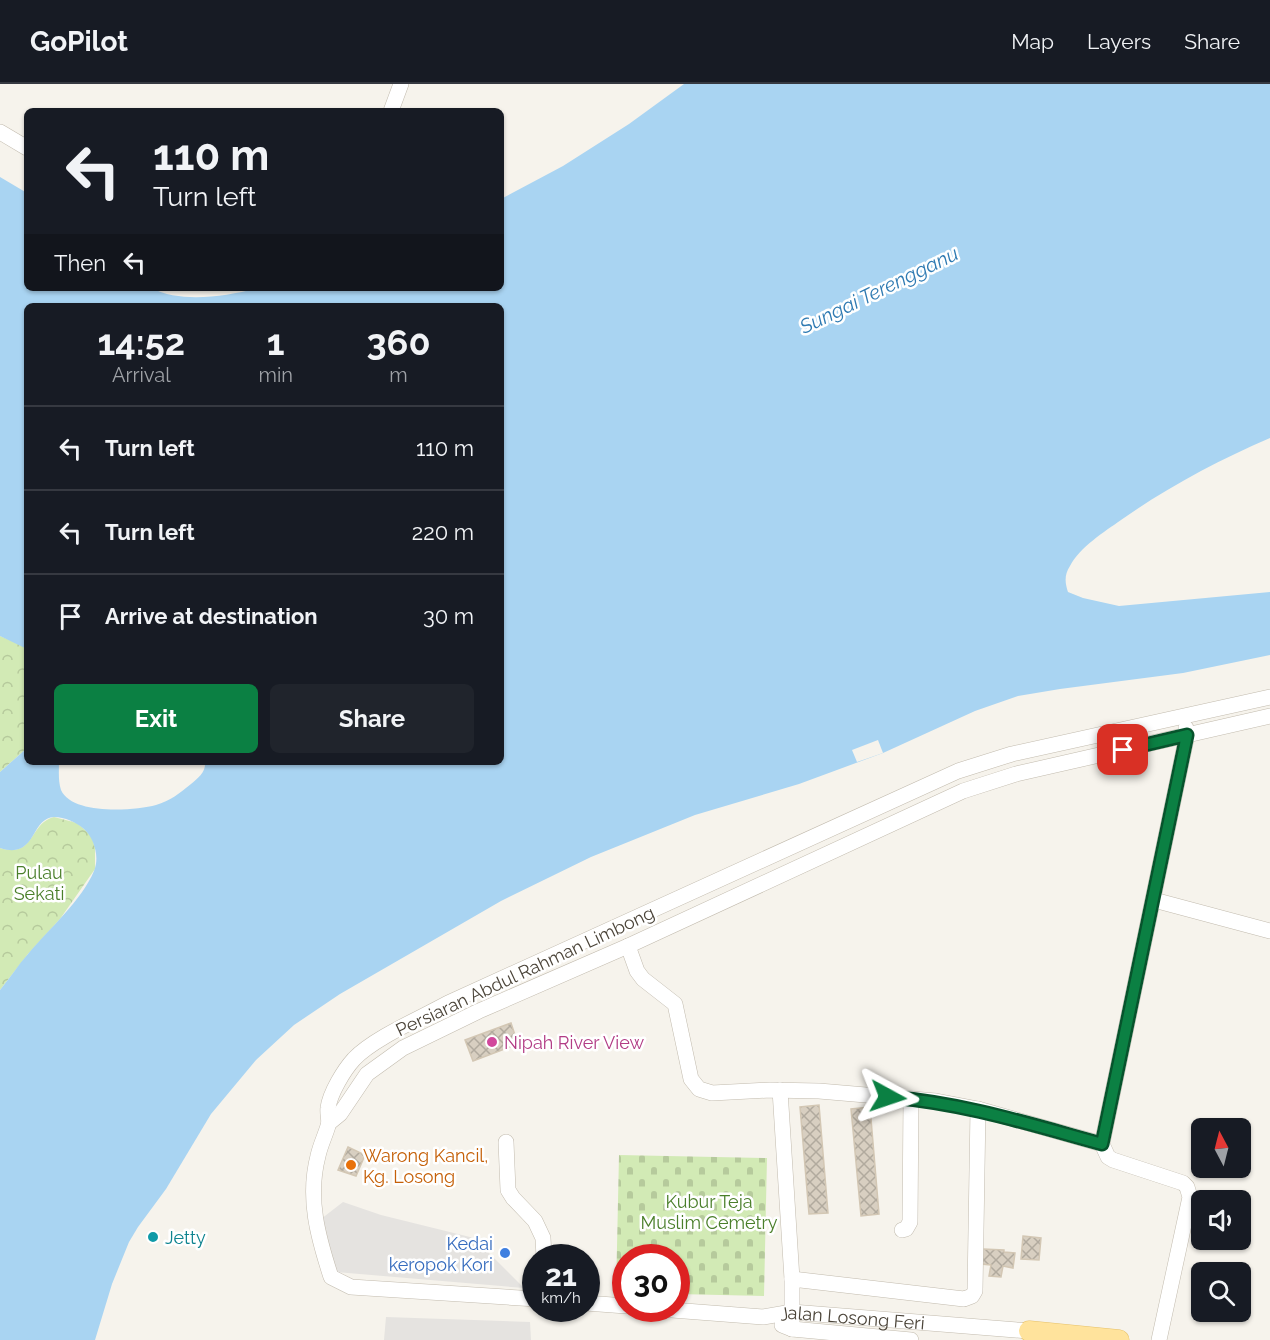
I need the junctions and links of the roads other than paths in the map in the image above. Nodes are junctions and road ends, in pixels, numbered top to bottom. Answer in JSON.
{"nodes":[{"id":1,"x":401,"y":84,"type":"edge"},
{"id":2,"x":392,"y":108,"type":"edge"},
{"id":3,"x":0,"y":132,"type":"edge"},
{"id":4,"x":24,"y":146,"type":"edge"},
{"id":5,"x":1270,"y":697,"type":"edge"},
{"id":6,"x":1183,"y":716,"type":"junction"},
{"id":7,"x":1270,"y":716,"type":"edge"},
{"id":8,"x":1187,"y":735,"type":"junction"},
{"id":9,"x":1154,"y":900,"type":"junction"},
{"id":10,"x":1270,"y":931,"type":"edge"},
{"id":11,"x":628,"y":946,"type":"junction"},
{"id":12,"x":780,"y":1090,"type":"junction"},
{"id":13,"x":911,"y":1099,"type":"junction"},
{"id":14,"x":978,"y":1109,"type":"junction"},
{"id":15,"x":329,"y":1123,"type":"junction"},
{"id":16,"x":506,"y":1142,"type":"dead end"},
{"id":17,"x":1102,"y":1144,"type":"junction"},
{"id":18,"x":902,"y":1230,"type":"dead end"},
{"id":19,"x":543,"y":1244,"type":"edge"},
{"id":20,"x":792,"y":1279,"type":"junction"},
{"id":21,"x":522,"y":1298,"type":"edge"},
{"id":22,"x":690,"y":1311,"type":"edge"},
{"id":23,"x":792,"y":1312,"type":"junction"},
{"id":24,"x":763,"y":1317,"type":"junction"},
{"id":25,"x":792,"y":1329,"type":"junction"},
{"id":26,"x":1027,"y":1337,"type":"edge"},
{"id":27,"x":910,"y":1340,"type":"edge"},
{"id":28,"x":1119,"y":1340,"type":"edge"},
{"id":29,"x":1160,"y":1340,"type":"edge"}],
"edges":[{"from":1,"to":2,"type":"street"},
{"from":3,"to":4,"type":"street"},
{"from":5,"to":6,"type":"street","name":"Persiaran Abdul Rahman Limbong"},
{"from":6,"to":8,"type":"street"},
{"from":6,"to":15,"type":"street","name":"Persiaran Abdul Rahman Limbong"},
{"from":7,"to":8,"type":"street","name":"Persiaran Abdul Rahman Limbong"},
{"from":8,"to":9,"type":"street"},
{"from":8,"to":11,"type":"street","name":"Persiaran Abdul Rahman Limbong"},
{"from":9,"to":10,"type":"street"},
{"from":9,"to":17,"type":"street"},
{"from":11,"to":12,"type":"street"},
{"from":11,"to":15,"type":"street","name":"Persiaran Abdul Rahman Limbong"},
{"from":12,"to":13,"type":"street"},
{"from":12,"to":20,"type":"street"},
{"from":13,"to":14,"type":"street"},
{"from":13,"to":18,"type":"street"},
{"from":14,"to":17,"type":"street"},
{"from":14,"to":20,"type":"street"},
{"from":15,"to":21,"type":"street"},
{"from":16,"to":19,"type":"street"},
{"from":17,"to":29,"type":"street"},
{"from":20,"to":23,"type":"street"},
{"from":22,"to":24,"type":"street","name":"Jalan Losong Feri"},
{"from":23,"to":24,"type":"street","name":"Jalan Losong Feri"},
{"from":23,"to":25,"type":"street"},
{"from":23,"to":26,"type":"street","name":"Jalan Losong Feri"},
{"from":24,"to":25,"type":"street","name":"Jalan Losong Feri"},
{"from":25,"to":27,"type":"street","name":"Jalan Losong Feri"},
{"from":26,"to":28,"type":"main road","name":"Jalan Losong Feri"}]}
